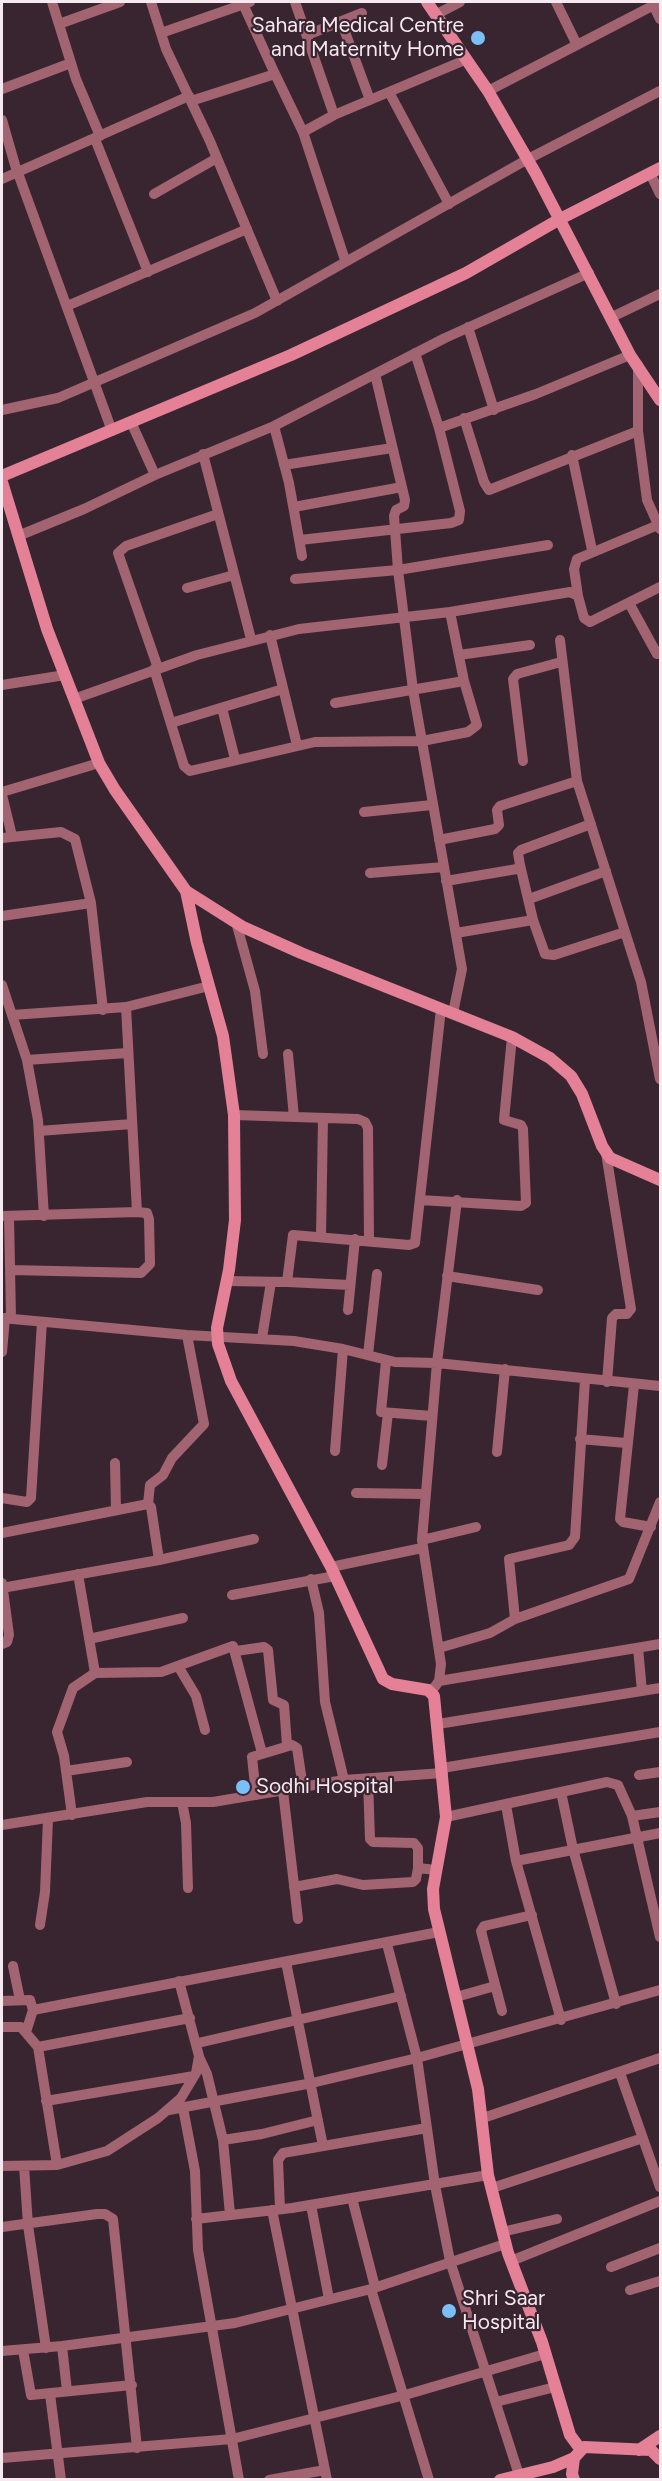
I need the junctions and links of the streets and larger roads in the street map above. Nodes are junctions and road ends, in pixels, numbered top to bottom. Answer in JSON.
{"nodes":[{"id":1,"x":52,"y":2,"type":"edge"},
{"id":2,"x":120,"y":2,"type":"edge"},
{"id":3,"x":151,"y":2,"type":"edge"},
{"id":4,"x":295,"y":2,"type":"edge"},
{"id":5,"x":427,"y":2,"type":"edge"},
{"id":6,"x":460,"y":2,"type":"edge"},
{"id":7,"x":556,"y":2,"type":"edge"},
{"id":8,"x":247,"y":3,"type":"edge"},
{"id":9,"x":655,"y":3,"type":"edge"},
{"id":10,"x":362,"y":13,"type":"dead end"},
{"id":11,"x":437,"y":14,"type":"junction"},
{"id":12,"x":660,"y":19,"type":"edge"},
{"id":13,"x":341,"y":21,"type":"junction"},
{"id":14,"x":59,"y":24,"type":"junction"},
{"id":15,"x":161,"y":33,"type":"junction"},
{"id":16,"x":307,"y":35,"type":"junction"},
{"id":17,"x":577,"y":45,"type":"junction"},
{"id":18,"x":465,"y":60,"type":"junction"},
{"id":19,"x":71,"y":63,"type":"junction"},
{"id":20,"x":275,"y":74,"type":"junction"},
{"id":21,"x":2,"y":89,"type":"edge"},
{"id":22,"x":488,"y":91,"type":"junction"},
{"id":23,"x":660,"y":91,"type":"edge"},
{"id":24,"x":389,"y":92,"type":"junction"},
{"id":25,"x":190,"y":99,"type":"junction"},
{"id":26,"x":370,"y":100,"type":"junction"},
{"id":27,"x":334,"y":115,"type":"junction"},
{"id":28,"x":2,"y":120,"type":"edge"},
{"id":29,"x":303,"y":132,"type":"junction"},
{"id":30,"x":98,"y":137,"type":"junction"},
{"id":31,"x":217,"y":158,"type":"junction"},
{"id":32,"x":528,"y":159,"type":"junction"},
{"id":33,"x":655,"y":170,"type":"edge"},
{"id":34,"x":18,"y":174,"type":"junction"},
{"id":35,"x":2,"y":179,"type":"edge"},
{"id":36,"x":154,"y":194,"type":"dead end"},
{"id":37,"x":660,"y":194,"type":"edge"},
{"id":38,"x":449,"y":204,"type":"junction"},
{"id":39,"x":560,"y":219,"type":"junction"},
{"id":40,"x":247,"y":230,"type":"junction"},
{"id":41,"x":345,"y":260,"type":"junction"},
{"id":42,"x":148,"y":272,"type":"junction"},
{"id":43,"x":589,"y":273,"type":"junction"},
{"id":44,"x":660,"y":294,"type":"edge"},
{"id":45,"x":277,"y":301,"type":"junction"},
{"id":46,"x":67,"y":306,"type":"junction"},
{"id":47,"x":612,"y":317,"type":"junction"},
{"id":48,"x":468,"y":327,"type":"junction"},
{"id":49,"x":415,"y":353,"type":"junction"},
{"id":50,"x":634,"y":360,"type":"junction"},
{"id":51,"x":375,"y":374,"type":"junction"},
{"id":52,"x":96,"y":381,"type":"junction"},
{"id":53,"x":656,"y":381,"type":"edge"},
{"id":54,"x":660,"y":400,"type":"edge"},
{"id":55,"x":2,"y":410,"type":"edge"},
{"id":56,"x":494,"y":410,"type":"junction"},
{"id":57,"x":464,"y":418,"type":"junction"},
{"id":58,"x":131,"y":422,"type":"junction"},
{"id":59,"x":274,"y":426,"type":"junction"},
{"id":60,"x":439,"y":428,"type":"junction"},
{"id":61,"x":112,"y":431,"type":"junction"},
{"id":62,"x":638,"y":431,"type":"junction"},
{"id":63,"x":392,"y":448,"type":"junction"},
{"id":64,"x":203,"y":454,"type":"junction"},
{"id":65,"x":572,"y":455,"type":"junction"},
{"id":66,"x":284,"y":465,"type":"junction"},
{"id":67,"x":155,"y":475,"type":"junction"},
{"id":68,"x":2,"y":476,"type":"edge"},
{"id":69,"x":2,"y":482,"type":"edge"},
{"id":70,"x":402,"y":487,"type":"junction"},
{"id":71,"x":294,"y":507,"type":"junction"},
{"id":72,"x":218,"y":514,"type":"junction"},
{"id":73,"x":659,"y":527,"type":"edge"},
{"id":74,"x":395,"y":530,"type":"junction"},
{"id":75,"x":18,"y":536,"type":"junction"},
{"id":76,"x":300,"y":540,"type":"junction"},
{"id":77,"x":548,"y":545,"type":"dead end"},
{"id":78,"x":592,"y":550,"type":"junction"},
{"id":79,"x":302,"y":556,"type":"dead end"},
{"id":80,"x":398,"y":570,"type":"junction"},
{"id":81,"x":234,"y":575,"type":"junction"},
{"id":82,"x":295,"y":579,"type":"dead end"},
{"id":83,"x":660,"y":587,"type":"edge"},
{"id":84,"x":188,"y":588,"type":"dead end"},
{"id":85,"x":578,"y":596,"type":"junction"},
{"id":86,"x":628,"y":603,"type":"junction"},
{"id":87,"x":450,"y":612,"type":"junction"},
{"id":88,"x":403,"y":616,"type":"junction"},
{"id":89,"x":270,"y":634,"type":"junction"},
{"id":90,"x":251,"y":639,"type":"junction"},
{"id":91,"x":560,"y":640,"type":"dead end"},
{"id":92,"x":530,"y":645,"type":"dead end"},
{"id":93,"x":657,"y":654,"type":"dead end"},
{"id":94,"x":459,"y":655,"type":"junction"},
{"id":95,"x":561,"y":662,"type":"junction"},
{"id":96,"x":156,"y":668,"type":"junction"},
{"id":97,"x":65,"y":675,"type":"junction"},
{"id":98,"x":464,"y":681,"type":"junction"},
{"id":99,"x":2,"y":684,"type":"edge"},
{"id":100,"x":284,"y":689,"type":"junction"},
{"id":101,"x":413,"y":690,"type":"junction"},
{"id":102,"x":74,"y":699,"type":"junction"},
{"id":103,"x":335,"y":703,"type":"dead end"},
{"id":104,"x":222,"y":708,"type":"junction"},
{"id":105,"x":171,"y":723,"type":"junction"},
{"id":106,"x":422,"y":741,"type":"junction"},
{"id":107,"x":297,"y":745,"type":"junction"},
{"id":108,"x":235,"y":759,"type":"junction"},
{"id":109,"x":523,"y":760,"type":"dead end"},
{"id":110,"x":99,"y":763,"type":"junction"},
{"id":111,"x":577,"y":781,"type":"junction"},
{"id":112,"x":2,"y":794,"type":"edge"},
{"id":113,"x":432,"y":805,"type":"junction"},
{"id":114,"x":364,"y":812,"type":"dead end"},
{"id":115,"x":591,"y":824,"type":"junction"},
{"id":116,"x":7,"y":837,"type":"edge"},
{"id":117,"x":439,"y":840,"type":"junction"},
{"id":118,"x":520,"y":865,"type":"junction"},
{"id":119,"x":444,"y":867,"type":"junction"},
{"id":120,"x":606,"y":871,"type":"junction"},
{"id":121,"x":370,"y":873,"type":"dead end"},
{"id":122,"x":446,"y":881,"type":"junction"},
{"id":123,"x":186,"y":891,"type":"junction"},
{"id":124,"x":529,"y":899,"type":"junction"},
{"id":125,"x":91,"y":903,"type":"junction"},
{"id":126,"x":2,"y":916,"type":"edge"},
{"id":127,"x":533,"y":920,"type":"junction"},
{"id":128,"x":236,"y":922,"type":"junction"},
{"id":129,"x":625,"y":932,"type":"junction"},
{"id":130,"x":456,"y":933,"type":"junction"},
{"id":131,"x":2,"y":986,"type":"edge"},
{"id":132,"x":209,"y":986,"type":"junction"},
{"id":133,"x":126,"y":1007,"type":"junction"},
{"id":134,"x":7,"y":1008,"type":"edge"},
{"id":135,"x":103,"y":1010,"type":"junction"},
{"id":136,"x":447,"y":1011,"type":"junction"},
{"id":137,"x":512,"y":1037,"type":"junction"},
{"id":138,"x":127,"y":1053,"type":"junction"},
{"id":139,"x":288,"y":1053,"type":"dead end"},
{"id":140,"x":263,"y":1054,"type":"dead end"},
{"id":141,"x":27,"y":1060,"type":"junction"},
{"id":142,"x":660,"y":1079,"type":"edge"},
{"id":143,"x":234,"y":1115,"type":"junction"},
{"id":144,"x":294,"y":1117,"type":"junction"},
{"id":145,"x":323,"y":1118,"type":"junction"},
{"id":146,"x":132,"y":1124,"type":"junction"},
{"id":147,"x":39,"y":1131,"type":"junction"},
{"id":148,"x":606,"y":1153,"type":"junction"},
{"id":149,"x":660,"y":1180,"type":"edge"},
{"id":150,"x":420,"y":1200,"type":"junction"},
{"id":151,"x":457,"y":1200,"type":"junction"},
{"id":152,"x":137,"y":1212,"type":"junction"},
{"id":153,"x":5,"y":1216,"type":"edge"},
{"id":154,"x":44,"y":1216,"type":"junction"},
{"id":155,"x":321,"y":1237,"type":"junction"},
{"id":156,"x":355,"y":1239,"type":"junction"},
{"id":157,"x":369,"y":1240,"type":"junction"},
{"id":158,"x":11,"y":1270,"type":"junction"},
{"id":159,"x":377,"y":1274,"type":"dead end"},
{"id":160,"x":447,"y":1275,"type":"junction"},
{"id":161,"x":227,"y":1281,"type":"junction"},
{"id":162,"x":271,"y":1282,"type":"junction"},
{"id":163,"x":287,"y":1282,"type":"junction"},
{"id":164,"x":350,"y":1285,"type":"junction"},
{"id":165,"x":538,"y":1290,"type":"dead end"},
{"id":166,"x":348,"y":1310,"type":"dead end"},
{"id":167,"x":6,"y":1318,"type":"edge"},
{"id":168,"x":42,"y":1322,"type":"junction"},
{"id":169,"x":187,"y":1335,"type":"junction"},
{"id":170,"x":217,"y":1337,"type":"junction"},
{"id":171,"x":262,"y":1338,"type":"junction"},
{"id":172,"x":343,"y":1349,"type":"junction"},
{"id":173,"x":2,"y":1352,"type":"edge"},
{"id":174,"x":368,"y":1355,"type":"junction"},
{"id":175,"x":386,"y":1361,"type":"junction"},
{"id":176,"x":437,"y":1362,"type":"junction"},
{"id":177,"x":505,"y":1370,"type":"junction"},
{"id":178,"x":585,"y":1380,"type":"junction"},
{"id":179,"x":607,"y":1382,"type":"junction"},
{"id":180,"x":634,"y":1385,"type":"junction"},
{"id":181,"x":660,"y":1386,"type":"edge"},
{"id":182,"x":388,"y":1413,"type":"junction"},
{"id":183,"x":432,"y":1416,"type":"junction"},
{"id":184,"x":580,"y":1439,"type":"junction"},
{"id":185,"x":626,"y":1443,"type":"junction"},
{"id":186,"x":335,"y":1451,"type":"dead end"},
{"id":187,"x":497,"y":1452,"type":"dead end"},
{"id":188,"x":115,"y":1463,"type":"dead end"},
{"id":189,"x":382,"y":1465,"type":"dead end"},
{"id":190,"x":356,"y":1493,"type":"dead end"},
{"id":191,"x":426,"y":1494,"type":"junction"},
{"id":192,"x":2,"y":1498,"type":"edge"},
{"id":193,"x":660,"y":1502,"type":"edge"},
{"id":194,"x":148,"y":1504,"type":"junction"},
{"id":195,"x":116,"y":1509,"type":"junction"},
{"id":196,"x":476,"y":1527,"type":"dead end"},
{"id":197,"x":651,"y":1527,"type":"junction"},
{"id":198,"x":2,"y":1533,"type":"edge"},
{"id":199,"x":254,"y":1539,"type":"dead end"},
{"id":200,"x":422,"y":1544,"type":"junction"},
{"id":201,"x":159,"y":1560,"type":"junction"},
{"id":202,"x":333,"y":1571,"type":"junction"},
{"id":203,"x":78,"y":1574,"type":"junction"},
{"id":204,"x":311,"y":1579,"type":"junction"},
{"id":205,"x":2,"y":1583,"type":"edge"},
{"id":206,"x":2,"y":1588,"type":"edge"},
{"id":207,"x":232,"y":1595,"type":"dead end"},
{"id":208,"x":183,"y":1618,"type":"dead end"},
{"id":209,"x":515,"y":1619,"type":"junction"},
{"id":210,"x":89,"y":1639,"type":"junction"},
{"id":211,"x":2,"y":1644,"type":"edge"},
{"id":212,"x":660,"y":1644,"type":"edge"},
{"id":213,"x":440,"y":1648,"type":"junction"},
{"id":214,"x":638,"y":1648,"type":"junction"},
{"id":215,"x":236,"y":1651,"type":"junction"},
{"id":216,"x":178,"y":1666,"type":"junction"},
{"id":217,"x":95,"y":1673,"type":"junction"},
{"id":218,"x":435,"y":1686,"type":"junction"},
{"id":219,"x":660,"y":1688,"type":"edge"},
{"id":220,"x":642,"y":1691,"type":"junction"},
{"id":221,"x":438,"y":1724,"type":"junction"},
{"id":222,"x":205,"y":1731,"type":"dead end"},
{"id":223,"x":660,"y":1732,"type":"edge"},
{"id":224,"x":287,"y":1745,"type":"junction"},
{"id":225,"x":262,"y":1753,"type":"junction"},
{"id":226,"x":127,"y":1762,"type":"dead end"},
{"id":227,"x":66,"y":1770,"type":"junction"},
{"id":228,"x":442,"y":1771,"type":"junction"},
{"id":229,"x":660,"y":1772,"type":"edge"},
{"id":230,"x":639,"y":1775,"type":"dead end"},
{"id":231,"x":368,"y":1779,"type":"junction"},
{"id":232,"x":344,"y":1780,"type":"junction"},
{"id":233,"x":303,"y":1788,"type":"junction"},
{"id":234,"x":283,"y":1791,"type":"junction"},
{"id":235,"x":561,"y":1792,"type":"junction"},
{"id":236,"x":256,"y":1795,"type":"junction"},
{"id":237,"x":182,"y":1802,"type":"junction"},
{"id":238,"x":506,"y":1805,"type":"junction"},
{"id":239,"x":660,"y":1812,"type":"edge"},
{"id":240,"x":72,"y":1815,"type":"junction"},
{"id":241,"x":632,"y":1816,"type":"junction"},
{"id":242,"x":446,"y":1817,"type":"junction"},
{"id":243,"x":48,"y":1819,"type":"junction"},
{"id":244,"x":2,"y":1825,"type":"edge"},
{"id":245,"x":660,"y":1833,"type":"edge"},
{"id":246,"x":638,"y":1839,"type":"junction"},
{"id":247,"x":573,"y":1850,"type":"junction"},
{"id":248,"x":516,"y":1861,"type":"junction"},
{"id":249,"x":418,"y":1868,"type":"junction"},
{"id":250,"x":436,"y":1870,"type":"junction"},
{"id":251,"x":294,"y":1887,"type":"junction"},
{"id":252,"x":188,"y":1888,"type":"dead end"},
{"id":253,"x":532,"y":1915,"type":"junction"},
{"id":254,"x":298,"y":1920,"type":"dead end"},
{"id":255,"x":40,"y":1925,"type":"dead end"},
{"id":256,"x":439,"y":1932,"type":"junction"},
{"id":257,"x":660,"y":1937,"type":"edge"},
{"id":258,"x":387,"y":1944,"type":"junction"},
{"id":259,"x":286,"y":1962,"type":"junction"},
{"id":260,"x":14,"y":1966,"type":"dead end"},
{"id":261,"x":179,"y":1981,"type":"junction"},
{"id":262,"x":495,"y":1986,"type":"junction"},
{"id":263,"x":660,"y":1990,"type":"edge"},
{"id":264,"x":401,"y":1996,"type":"junction"},
{"id":265,"x":456,"y":1997,"type":"junction"},
{"id":266,"x":20,"y":2000,"type":"junction"},
{"id":267,"x":2,"y":2001,"type":"edge"},
{"id":268,"x":616,"y":2004,"type":"junction"},
{"id":269,"x":33,"y":2010,"type":"junction"},
{"id":270,"x":502,"y":2011,"type":"dead end"},
{"id":271,"x":190,"y":2018,"type":"junction"},
{"id":272,"x":561,"y":2019,"type":"junction"},
{"id":273,"x":297,"y":2020,"type":"junction"},
{"id":274,"x":2,"y":2027,"type":"edge"},
{"id":275,"x":26,"y":2032,"type":"junction"},
{"id":276,"x":198,"y":2043,"type":"junction"},
{"id":277,"x":468,"y":2045,"type":"junction"},
{"id":278,"x":38,"y":2047,"type":"junction"},
{"id":279,"x":199,"y":2055,"type":"junction"},
{"id":280,"x":417,"y":2058,"type":"junction"},
{"id":281,"x":660,"y":2058,"type":"edge"},
{"id":282,"x":620,"y":2073,"type":"junction"},
{"id":283,"x":194,"y":2076,"type":"junction"},
{"id":284,"x":312,"y":2083,"type":"junction"},
{"id":285,"x":46,"y":2101,"type":"junction"},
{"id":286,"x":215,"y":2102,"type":"junction"},
{"id":287,"x":183,"y":2108,"type":"junction"},
{"id":288,"x":169,"y":2110,"type":"junction"},
{"id":289,"x":483,"y":2118,"type":"junction"},
{"id":290,"x":318,"y":2120,"type":"junction"},
{"id":291,"x":427,"y":2128,"type":"junction"},
{"id":292,"x":644,"y":2138,"type":"junction"},
{"id":293,"x":223,"y":2140,"type":"junction"},
{"id":294,"x":323,"y":2146,"type":"junction"},
{"id":295,"x":57,"y":2165,"type":"junction"},
{"id":296,"x":2,"y":2166,"type":"edge"},
{"id":297,"x":24,"y":2166,"type":"junction"},
{"id":298,"x":490,"y":2181,"type":"junction"},
{"id":299,"x":435,"y":2185,"type":"junction"},
{"id":300,"x":660,"y":2187,"type":"edge"},
{"id":301,"x":352,"y":2198,"type":"junction"},
{"id":302,"x":660,"y":2201,"type":"edge"},
{"id":303,"x":311,"y":2205,"type":"junction"},
{"id":304,"x":276,"y":2210,"type":"junction"},
{"id":305,"x":230,"y":2214,"type":"junction"},
{"id":306,"x":196,"y":2219,"type":"junction"},
{"id":307,"x":557,"y":2219,"type":"dead end"},
{"id":308,"x":28,"y":2225,"type":"junction"},
{"id":309,"x":2,"y":2227,"type":"edge"},
{"id":310,"x":504,"y":2238,"type":"junction"},
{"id":311,"x":660,"y":2248,"type":"edge"},
{"id":312,"x":450,"y":2261,"type":"junction"},
{"id":313,"x":511,"y":2261,"type":"junction"},
{"id":314,"x":611,"y":2267,"type":"dead end"},
{"id":315,"x":660,"y":2281,"type":"edge"},
{"id":316,"x":373,"y":2288,"type":"junction"},
{"id":317,"x":630,"y":2290,"type":"dead end"},
{"id":318,"x":329,"y":2299,"type":"junction"},
{"id":319,"x":293,"y":2309,"type":"junction"},
{"id":320,"x":212,"y":2326,"type":"junction"},
{"id":321,"x":126,"y":2338,"type":"junction"},
{"id":322,"x":62,"y":2346,"type":"junction"},
{"id":323,"x":46,"y":2348,"type":"junction"},
{"id":324,"x":23,"y":2350,"type":"junction"},
{"id":325,"x":2,"y":2351,"type":"edge"},
{"id":326,"x":545,"y":2354,"type":"junction"},
{"id":327,"x":486,"y":2370,"type":"junction"},
{"id":328,"x":132,"y":2385,"type":"junction"},
{"id":329,"x":555,"y":2387,"type":"junction"},
{"id":330,"x":67,"y":2391,"type":"junction"},
{"id":331,"x":50,"y":2394,"type":"junction"},
{"id":332,"x":405,"y":2395,"type":"junction"},
{"id":333,"x":496,"y":2402,"type":"junction"},
{"id":334,"x":314,"y":2418,"type":"junction"},
{"id":335,"x":660,"y":2436,"type":"edge"},
{"id":336,"x":232,"y":2439,"type":"junction"},
{"id":337,"x":137,"y":2448,"type":"junction"},
{"id":338,"x":639,"y":2450,"type":"junction"},
{"id":339,"x":56,"y":2453,"type":"junction"},
{"id":340,"x":577,"y":2454,"type":"junction"},
{"id":341,"x":2,"y":2458,"type":"edge"},
{"id":342,"x":660,"y":2459,"type":"edge"},
{"id":343,"x":326,"y":2475,"type":"edge"},
{"id":344,"x":519,"y":2475,"type":"junction"},
{"id":345,"x":61,"y":2480,"type":"edge"},
{"id":346,"x":239,"y":2480,"type":"edge"},
{"id":347,"x":269,"y":2480,"type":"edge"},
{"id":348,"x":429,"y":2480,"type":"edge"},
{"id":349,"x":500,"y":2480,"type":"edge"},
{"id":350,"x":574,"y":2480,"type":"edge"}],
"edges":[{"from":1,"to":14,"type":"street"},
{"from":2,"to":14,"type":"street"},
{"from":3,"to":15,"type":"street"},
{"from":4,"to":16,"type":"street"},
{"from":5,"to":11,"type":"street"},
{"from":6,"to":11,"type":"street"},
{"from":7,"to":17,"type":"street"},
{"from":8,"to":15,"type":"street"},
{"from":8,"to":20,"type":"street"},
{"from":9,"to":12,"type":"street"},
{"from":9,"to":17,"type":"street"},
{"from":10,"to":13,"type":"street"},
{"from":11,"to":18,"type":"street"},
{"from":13,"to":16,"type":"street"},
{"from":13,"to":26,"type":"street"},
{"from":14,"to":19,"type":"street"},
{"from":15,"to":25,"type":"street"},
{"from":16,"to":27,"type":"street"},
{"from":17,"to":22,"type":"street"},
{"from":18,"to":22,"type":"street"},
{"from":18,"to":24,"type":"street"},
{"from":19,"to":21,"type":"street"},
{"from":19,"to":30,"type":"street"},
{"from":20,"to":25,"type":"street"},
{"from":20,"to":29,"type":"street"},
{"from":22,"to":32,"type":"street"},
{"from":23,"to":32,"type":"street"},
{"from":24,"to":26,"type":"street"},
{"from":24,"to":38,"type":"street"},
{"from":25,"to":30,"type":"street"},
{"from":25,"to":31,"type":"street"},
{"from":26,"to":27,"type":"street"},
{"from":27,"to":29,"type":"street"},
{"from":28,"to":34,"type":"street"},
{"from":29,"to":41,"type":"street"},
{"from":30,"to":34,"type":"street"},
{"from":30,"to":42,"type":"street"},
{"from":31,"to":36,"type":"street"},
{"from":31,"to":40,"type":"street"},
{"from":32,"to":38,"type":"street"},
{"from":32,"to":39,"type":"street"},
{"from":33,"to":37,"type":"street"},
{"from":33,"to":39,"type":"street"},
{"from":34,"to":35,"type":"street"},
{"from":34,"to":46,"type":"street"},
{"from":38,"to":41,"type":"street"},
{"from":39,"to":43,"type":"street"},
{"from":39,"to":58,"type":"street"},
{"from":40,"to":42,"type":"street"},
{"from":40,"to":45,"type":"street"},
{"from":41,"to":45,"type":"street"},
{"from":42,"to":46,"type":"street"},
{"from":43,"to":47,"type":"street"},
{"from":43,"to":48,"type":"street"},
{"from":44,"to":47,"type":"street"},
{"from":45,"to":52,"type":"street"},
{"from":46,"to":52,"type":"street"},
{"from":47,"to":50,"type":"street"},
{"from":48,"to":49,"type":"street"},
{"from":48,"to":56,"type":"street"},
{"from":49,"to":51,"type":"street"},
{"from":49,"to":60,"type":"street"},
{"from":50,"to":53,"type":"street"},
{"from":50,"to":56,"type":"street"},
{"from":50,"to":62,"type":"street"},
{"from":51,"to":59,"type":"street"},
{"from":51,"to":63,"type":"street"},
{"from":52,"to":55,"type":"street"},
{"from":52,"to":61,"type":"street"},
{"from":53,"to":54,"type":"street"},
{"from":56,"to":57,"type":"street"},
{"from":57,"to":60,"type":"street"},
{"from":57,"to":65,"type":"street"},
{"from":58,"to":61,"type":"street"},
{"from":58,"to":67,"type":"street"},
{"from":59,"to":64,"type":"street"},
{"from":59,"to":66,"type":"street"},
{"from":60,"to":74,"type":"street"},
{"from":61,"to":68,"type":"street"},
{"from":62,"to":65,"type":"street"},
{"from":62,"to":73,"type":"street"},
{"from":63,"to":66,"type":"street"},
{"from":63,"to":70,"type":"street"},
{"from":64,"to":67,"type":"street"},
{"from":64,"to":72,"type":"street"},
{"from":65,"to":78,"type":"street"},
{"from":66,"to":71,"type":"street"},
{"from":67,"to":75,"type":"street"},
{"from":69,"to":75,"type":"street"},
{"from":70,"to":71,"type":"street"},
{"from":70,"to":74,"type":"street"},
{"from":71,"to":76,"type":"street"},
{"from":72,"to":81,"type":"street"},
{"from":72,"to":96,"type":"street"},
{"from":73,"to":78,"type":"street"},
{"from":74,"to":76,"type":"street"},
{"from":74,"to":80,"type":"street"},
{"from":75,"to":97,"type":"street"},
{"from":76,"to":79,"type":"street"},
{"from":77,"to":80,"type":"street"},
{"from":78,"to":85,"type":"street"},
{"from":80,"to":82,"type":"street"},
{"from":80,"to":88,"type":"street"},
{"from":81,"to":84,"type":"street"},
{"from":81,"to":90,"type":"street"},
{"from":83,"to":86,"type":"street"},
{"from":85,"to":86,"type":"street"},
{"from":85,"to":87,"type":"street"},
{"from":86,"to":93,"type":"street"},
{"from":87,"to":88,"type":"street"},
{"from":87,"to":94,"type":"street"},
{"from":88,"to":89,"type":"street"},
{"from":88,"to":101,"type":"street"},
{"from":89,"to":90,"type":"street"},
{"from":89,"to":100,"type":"street"},
{"from":90,"to":96,"type":"street"},
{"from":91,"to":95,"type":"street"},
{"from":92,"to":94,"type":"street"},
{"from":94,"to":98,"type":"street"},
{"from":95,"to":109,"type":"street"},
{"from":95,"to":111,"type":"street"},
{"from":96,"to":102,"type":"street"},
{"from":96,"to":105,"type":"street"},
{"from":97,"to":99,"type":"street"},
{"from":97,"to":102,"type":"street"},
{"from":98,"to":101,"type":"street"},
{"from":98,"to":106,"type":"street"},
{"from":100,"to":104,"type":"street"},
{"from":100,"to":107,"type":"street"},
{"from":101,"to":103,"type":"street"},
{"from":101,"to":106,"type":"street"},
{"from":102,"to":110,"type":"street"},
{"from":104,"to":105,"type":"street"},
{"from":104,"to":108,"type":"street"},
{"from":105,"to":108,"type":"street"},
{"from":106,"to":107,"type":"street"},
{"from":106,"to":113,"type":"street"},
{"from":107,"to":108,"type":"street"},
{"from":110,"to":112,"type":"street"},
{"from":110,"to":123,"type":"street"},
{"from":111,"to":115,"type":"street"},
{"from":111,"to":117,"type":"street"},
{"from":112,"to":116,"type":"street"},
{"from":113,"to":114,"type":"street"},
{"from":113,"to":117,"type":"street"},
{"from":115,"to":118,"type":"street"},
{"from":115,"to":120,"type":"street"},
{"from":116,"to":125,"type":"street"},
{"from":117,"to":119,"type":"street"},
{"from":118,"to":122,"type":"street"},
{"from":118,"to":124,"type":"street"},
{"from":119,"to":121,"type":"street"},
{"from":119,"to":122,"type":"street"},
{"from":120,"to":124,"type":"street"},
{"from":120,"to":129,"type":"street"},
{"from":122,"to":130,"type":"street"},
{"from":123,"to":128,"type":"street"},
{"from":123,"to":132,"type":"street"},
{"from":124,"to":127,"type":"street"},
{"from":125,"to":126,"type":"street"},
{"from":125,"to":135,"type":"street"},
{"from":127,"to":129,"type":"street"},
{"from":127,"to":130,"type":"street"},
{"from":128,"to":136,"type":"street"},
{"from":128,"to":140,"type":"street"},
{"from":129,"to":142,"type":"street"},
{"from":130,"to":136,"type":"street"},
{"from":131,"to":134,"type":"street"},
{"from":132,"to":133,"type":"street"},
{"from":132,"to":143,"type":"street"},
{"from":133,"to":135,"type":"street"},
{"from":133,"to":138,"type":"street"},
{"from":134,"to":135,"type":"street"},
{"from":134,"to":141,"type":"street"},
{"from":136,"to":137,"type":"street"},
{"from":136,"to":150,"type":"street"},
{"from":137,"to":148,"type":"street"},
{"from":137,"to":151,"type":"street"},
{"from":138,"to":141,"type":"street"},
{"from":138,"to":146,"type":"street"},
{"from":139,"to":144,"type":"street"},
{"from":141,"to":147,"type":"street"},
{"from":143,"to":144,"type":"street"},
{"from":143,"to":161,"type":"street"},
{"from":144,"to":145,"type":"street"},
{"from":145,"to":155,"type":"street"},
{"from":145,"to":157,"type":"street"},
{"from":146,"to":147,"type":"street"},
{"from":146,"to":152,"type":"street"},
{"from":147,"to":154,"type":"street"},
{"from":148,"to":149,"type":"street"},
{"from":148,"to":179,"type":"street"},
{"from":150,"to":151,"type":"street"},
{"from":150,"to":157,"type":"street"},
{"from":151,"to":160,"type":"street"},
{"from":152,"to":154,"type":"street"},
{"from":152,"to":158,"type":"street"},
{"from":153,"to":154,"type":"street"},
{"from":153,"to":158,"type":"street"},
{"from":155,"to":156,"type":"street"},
{"from":155,"to":163,"type":"street"},
{"from":156,"to":157,"type":"street"},
{"from":156,"to":164,"type":"street"},
{"from":158,"to":167,"type":"street"},
{"from":159,"to":174,"type":"street"},
{"from":160,"to":165,"type":"street"},
{"from":160,"to":176,"type":"street"},
{"from":161,"to":162,"type":"street"},
{"from":161,"to":170,"type":"street"},
{"from":162,"to":163,"type":"street"},
{"from":162,"to":171,"type":"street"},
{"from":163,"to":164,"type":"street"},
{"from":164,"to":166,"type":"street"},
{"from":167,"to":168,"type":"street"},
{"from":167,"to":173,"type":"street"},
{"from":168,"to":169,"type":"street"},
{"from":168,"to":192,"type":"street"},
{"from":169,"to":170,"type":"street"},
{"from":169,"to":194,"type":"street"},
{"from":170,"to":171,"type":"street"},
{"from":170,"to":202,"type":"street"},
{"from":171,"to":172,"type":"street"},
{"from":172,"to":174,"type":"street"},
{"from":172,"to":186,"type":"street"},
{"from":174,"to":175,"type":"street"},
{"from":175,"to":176,"type":"street"},
{"from":175,"to":182,"type":"street"},
{"from":176,"to":177,"type":"street"},
{"from":176,"to":183,"type":"street"},
{"from":177,"to":178,"type":"street"},
{"from":177,"to":187,"type":"street"},
{"from":178,"to":179,"type":"street"},
{"from":178,"to":184,"type":"street"},
{"from":179,"to":180,"type":"street"},
{"from":180,"to":181,"type":"street"},
{"from":180,"to":185,"type":"street"},
{"from":182,"to":183,"type":"street"},
{"from":182,"to":189,"type":"street"},
{"from":183,"to":191,"type":"street"},
{"from":184,"to":185,"type":"street"},
{"from":184,"to":209,"type":"street"},
{"from":185,"to":197,"type":"street"},
{"from":188,"to":195,"type":"street"},
{"from":190,"to":191,"type":"street"},
{"from":191,"to":200,"type":"street"},
{"from":193,"to":197,"type":"street"},
{"from":194,"to":195,"type":"street"},
{"from":194,"to":201,"type":"street"},
{"from":195,"to":198,"type":"street"},
{"from":196,"to":200,"type":"street"},
{"from":197,"to":209,"type":"street"},
{"from":199,"to":201,"type":"street"},
{"from":200,"to":202,"type":"street"},
{"from":200,"to":213,"type":"street"},
{"from":201,"to":203,"type":"street"},
{"from":202,"to":204,"type":"street"},
{"from":202,"to":218,"type":"street"},
{"from":203,"to":206,"type":"street"},
{"from":203,"to":210,"type":"street"},
{"from":204,"to":207,"type":"street"},
{"from":204,"to":232,"type":"street"},
{"from":205,"to":206,"type":"street"},
{"from":206,"to":211,"type":"street"},
{"from":208,"to":210,"type":"street"},
{"from":209,"to":213,"type":"street"},
{"from":210,"to":217,"type":"street"},
{"from":212,"to":214,"type":"street"},
{"from":213,"to":218,"type":"street"},
{"from":214,"to":218,"type":"street"},
{"from":214,"to":220,"type":"street"},
{"from":215,"to":216,"type":"street"},
{"from":215,"to":224,"type":"street"},
{"from":215,"to":225,"type":"street"},
{"from":216,"to":217,"type":"street"},
{"from":216,"to":222,"type":"street"},
{"from":217,"to":227,"type":"street"},
{"from":218,"to":221,"type":"street"},
{"from":219,"to":220,"type":"street"},
{"from":220,"to":221,"type":"street"},
{"from":221,"to":228,"type":"street"},
{"from":223,"to":228,"type":"street"},
{"from":224,"to":225,"type":"street"},
{"from":224,"to":233,"type":"street"},
{"from":225,"to":236,"type":"street"},
{"from":226,"to":227,"type":"street"},
{"from":227,"to":240,"type":"street"},
{"from":228,"to":231,"type":"street"},
{"from":228,"to":242,"type":"street"},
{"from":229,"to":230,"type":"street"},
{"from":231,"to":232,"type":"street"},
{"from":231,"to":249,"type":"street"},
{"from":232,"to":233,"type":"street"},
{"from":233,"to":234,"type":"street"},
{"from":234,"to":236,"type":"street"},
{"from":234,"to":251,"type":"street"},
{"from":235,"to":238,"type":"street"},
{"from":235,"to":241,"type":"street"},
{"from":235,"to":247,"type":"street"},
{"from":236,"to":237,"type":"street"},
{"from":237,"to":240,"type":"street"},
{"from":237,"to":252,"type":"street"},
{"from":238,"to":242,"type":"street"},
{"from":238,"to":248,"type":"street"},
{"from":239,"to":241,"type":"street"},
{"from":240,"to":243,"type":"street"},
{"from":241,"to":246,"type":"street"},
{"from":242,"to":250,"type":"street"},
{"from":243,"to":244,"type":"street"},
{"from":243,"to":255,"type":"street"},
{"from":245,"to":246,"type":"street"},
{"from":246,"to":247,"type":"street"},
{"from":246,"to":257,"type":"street"},
{"from":247,"to":248,"type":"street"},
{"from":247,"to":268,"type":"street"},
{"from":248,"to":253,"type":"street"},
{"from":249,"to":250,"type":"street"},
{"from":249,"to":251,"type":"street"},
{"from":250,"to":256,"type":"street"},
{"from":251,"to":254,"type":"street"},
{"from":253,"to":262,"type":"street"},
{"from":253,"to":272,"type":"street"},
{"from":256,"to":258,"type":"street"},
{"from":256,"to":265,"type":"street"},
{"from":258,"to":259,"type":"street"},
{"from":258,"to":264,"type":"street"},
{"from":259,"to":261,"type":"street"},
{"from":259,"to":273,"type":"street"},
{"from":260,"to":266,"type":"street"},
{"from":261,"to":269,"type":"street"},
{"from":261,"to":271,"type":"street"},
{"from":262,"to":265,"type":"street"},
{"from":262,"to":270,"type":"street"},
{"from":263,"to":268,"type":"street"},
{"from":264,"to":273,"type":"street"},
{"from":264,"to":280,"type":"street"},
{"from":265,"to":277,"type":"street"},
{"from":266,"to":267,"type":"street"},
{"from":266,"to":269,"type":"street"},
{"from":268,"to":272,"type":"street"},
{"from":269,"to":275,"type":"street"},
{"from":271,"to":276,"type":"street"},
{"from":271,"to":278,"type":"street"},
{"from":272,"to":277,"type":"street"},
{"from":273,"to":276,"type":"street"},
{"from":273,"to":284,"type":"street"},
{"from":274,"to":275,"type":"street"},
{"from":275,"to":278,"type":"street"},
{"from":276,"to":279,"type":"street"},
{"from":277,"to":280,"type":"street"},
{"from":277,"to":289,"type":"street"},
{"from":278,"to":285,"type":"street"},
{"from":279,"to":283,"type":"street"},
{"from":279,"to":286,"type":"street"},
{"from":280,"to":284,"type":"street"},
{"from":280,"to":291,"type":"street"},
{"from":281,"to":282,"type":"street"},
{"from":282,"to":289,"type":"street"},
{"from":282,"to":292,"type":"street"},
{"from":283,"to":285,"type":"street"},
{"from":283,"to":288,"type":"street"},
{"from":284,"to":286,"type":"street"},
{"from":284,"to":290,"type":"street"},
{"from":285,"to":295,"type":"street"},
{"from":286,"to":287,"type":"street"},
{"from":286,"to":293,"type":"street"},
{"from":287,"to":288,"type":"street"},
{"from":287,"to":306,"type":"street"},
{"from":288,"to":295,"type":"street"},
{"from":289,"to":298,"type":"street"},
{"from":290,"to":293,"type":"street"},
{"from":290,"to":294,"type":"street"},
{"from":291,"to":294,"type":"street"},
{"from":291,"to":299,"type":"street"},
{"from":292,"to":298,"type":"street"},
{"from":292,"to":300,"type":"street"},
{"from":293,"to":305,"type":"street"},
{"from":294,"to":304,"type":"street"},
{"from":295,"to":297,"type":"street"},
{"from":296,"to":297,"type":"street"},
{"from":297,"to":308,"type":"street"},
{"from":298,"to":299,"type":"street"},
{"from":298,"to":310,"type":"street"},
{"from":299,"to":301,"type":"street"},
{"from":299,"to":312,"type":"street"},
{"from":301,"to":303,"type":"street"},
{"from":301,"to":316,"type":"street"},
{"from":302,"to":313,"type":"street"},
{"from":303,"to":304,"type":"street"},
{"from":303,"to":318,"type":"street"},
{"from":304,"to":305,"type":"street"},
{"from":304,"to":319,"type":"street"},
{"from":305,"to":306,"type":"street"},
{"from":306,"to":320,"type":"street"},
{"from":307,"to":310,"type":"street"},
{"from":308,"to":309,"type":"street"},
{"from":308,"to":321,"type":"street"},
{"from":308,"to":323,"type":"street"},
{"from":310,"to":312,"type":"street"},
{"from":310,"to":313,"type":"street"},
{"from":311,"to":314,"type":"street"},
{"from":312,"to":316,"type":"street"},
{"from":312,"to":327,"type":"street"},
{"from":313,"to":326,"type":"street"},
{"from":315,"to":317,"type":"street"},
{"from":316,"to":318,"type":"street"},
{"from":316,"to":332,"type":"street"},
{"from":318,"to":319,"type":"street"},
{"from":319,"to":320,"type":"street"},
{"from":319,"to":334,"type":"street"},
{"from":320,"to":321,"type":"street"},
{"from":320,"to":336,"type":"street"},
{"from":321,"to":322,"type":"street"},
{"from":321,"to":328,"type":"street"},
{"from":322,"to":323,"type":"street"},
{"from":322,"to":330,"type":"street"},
{"from":323,"to":324,"type":"street"},
{"from":324,"to":325,"type":"street"},
{"from":324,"to":331,"type":"street"},
{"from":326,"to":327,"type":"street"},
{"from":326,"to":329,"type":"street"},
{"from":327,"to":332,"type":"street"},
{"from":327,"to":333,"type":"street"},
{"from":328,"to":330,"type":"street"},
{"from":328,"to":337,"type":"street"},
{"from":329,"to":333,"type":"street"},
{"from":329,"to":340,"type":"street"},
{"from":330,"to":331,"type":"street"},
{"from":331,"to":339,"type":"street"},
{"from":332,"to":334,"type":"street"},
{"from":332,"to":348,"type":"street"},
{"from":333,"to":344,"type":"street"},
{"from":334,"to":336,"type":"street"},
{"from":334,"to":343,"type":"street"},
{"from":335,"to":338,"type":"street"},
{"from":336,"to":337,"type":"street"},
{"from":336,"to":346,"type":"street"},
{"from":337,"to":339,"type":"street"},
{"from":338,"to":340,"type":"street"},
{"from":338,"to":342,"type":"street"},
{"from":339,"to":341,"type":"street"},
{"from":339,"to":345,"type":"street"},
{"from":340,"to":344,"type":"street"},
{"from":340,"to":350,"type":"street"},
{"from":343,"to":347,"type":"street"},
{"from":344,"to":349,"type":"street"}]}
